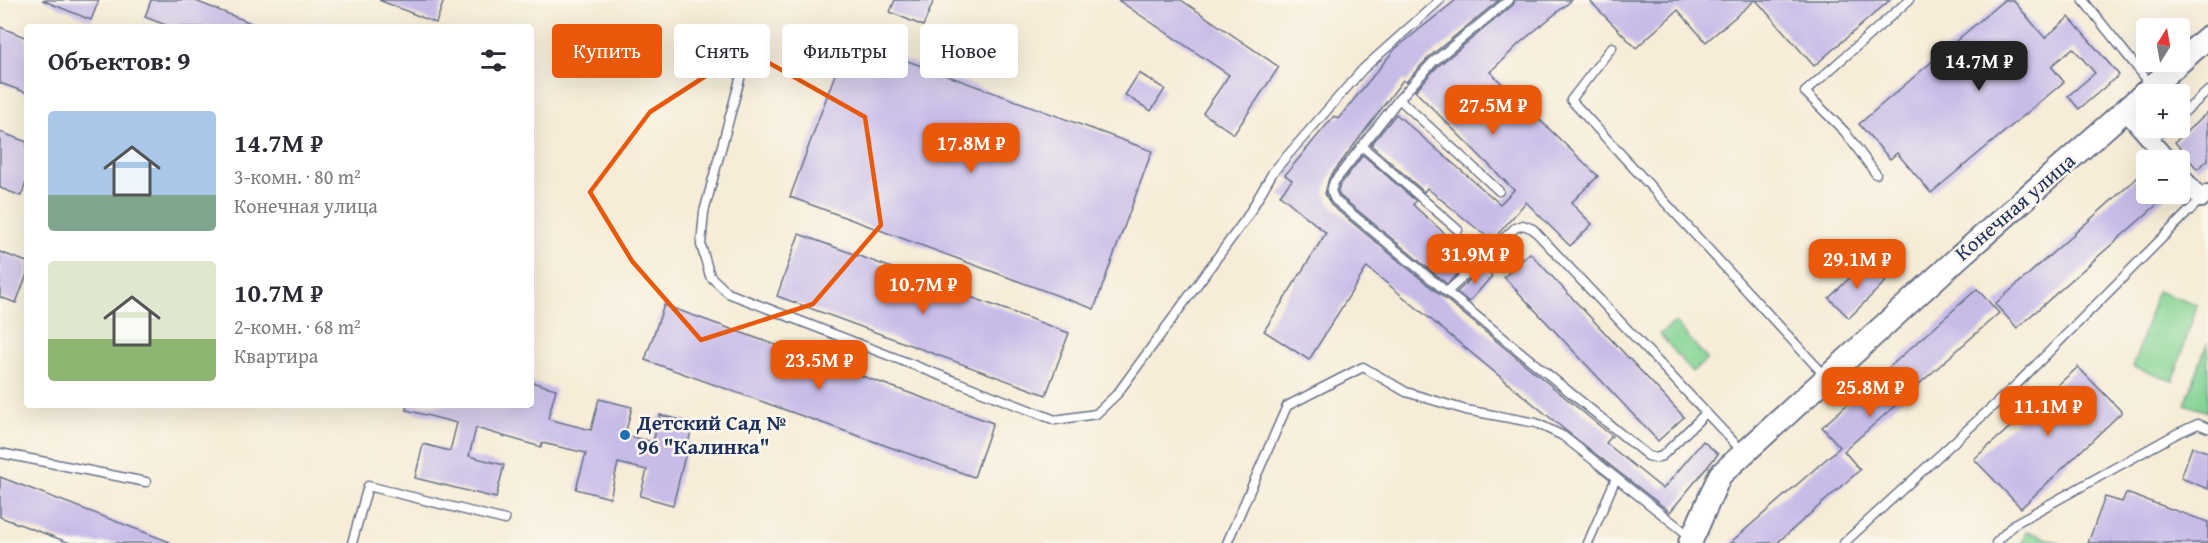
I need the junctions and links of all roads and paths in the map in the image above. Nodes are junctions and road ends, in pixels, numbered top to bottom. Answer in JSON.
{"nodes":[{"id":1,"x":1440,"y":0,"type":"edge"},
{"id":2,"x":1509,"y":0,"type":"edge"},
{"id":3,"x":1909,"y":0,"type":"edge"},
{"id":4,"x":2083,"y":0,"type":"edge"},
{"id":5,"x":2208,"y":38,"type":"edge"},
{"id":6,"x":1612,"y":47,"type":"dead end"},
{"id":7,"x":740,"y":79,"type":"dead end"},
{"id":8,"x":2151,"y":84,"type":"edge"},
{"id":9,"x":2155,"y":84,"type":"edge"},
{"id":10,"x":2208,"y":91,"type":"edge"},
{"id":11,"x":1399,"y":99,"type":"junction"},
{"id":12,"x":2136,"y":101,"type":"edge"},
{"id":13,"x":2190,"y":107,"type":"edge"},
{"id":14,"x":2125,"y":111,"type":"junction"},
{"id":15,"x":2154,"y":138,"type":"edge"},
{"id":16,"x":2151,"y":141,"type":"junction"},
{"id":17,"x":1362,"y":146,"type":"junction"},
{"id":18,"x":2159,"y":150,"type":"edge"},
{"id":19,"x":1876,"y":174,"type":"dead end"},
{"id":20,"x":2190,"y":183,"type":"edge"},
{"id":21,"x":1499,"y":190,"type":"dead end"},
{"id":22,"x":2205,"y":196,"type":"edge"},
{"id":23,"x":1458,"y":230,"type":"dead end"},
{"id":24,"x":1447,"y":292,"type":"junction"},
{"id":25,"x":1827,"y":378,"type":"junction"},
{"id":26,"x":1706,"y":413,"type":"junction"},
{"id":27,"x":2208,"y":428,"type":"edge"},
{"id":28,"x":0,"y":453,"type":"edge"},
{"id":29,"x":1744,"y":454,"type":"junction"},
{"id":30,"x":1616,"y":478,"type":"junction"},
{"id":31,"x":146,"y":482,"type":"dead end"},
{"id":32,"x":505,"y":520,"type":"dead end"},
{"id":33,"x":1694,"y":541,"type":"edge"},
{"id":34,"x":352,"y":543,"type":"edge"},
{"id":35,"x":1227,"y":543,"type":"edge"},
{"id":36,"x":1588,"y":543,"type":"edge"},
{"id":37,"x":1844,"y":543,"type":"edge"},
{"id":38,"x":1996,"y":543,"type":"edge"}],
"edges":[{"from":1,"to":7,"type":"lane"},
{"from":2,"to":11,"type":"lane"},
{"from":3,"to":19,"type":"lane"},
{"from":4,"to":8,"type":"lane"},
{"from":5,"to":9,"type":"street","name":"Конечная улица"},
{"from":6,"to":25,"type":"lane"},
{"from":10,"to":13,"type":"lane"},
{"from":11,"to":17,"type":"lane"},
{"from":11,"to":21,"type":"lane"},
{"from":12,"to":14,"type":"street","name":"Конечная улица"},
{"from":14,"to":16,"type":"street"},
{"from":14,"to":25,"type":"street","name":"Конечная улица"},
{"from":15,"to":16,"type":"lane"},
{"from":16,"to":18,"type":"street"},
{"from":17,"to":23,"type":"lane"},
{"from":17,"to":24,"type":"lane"},
{"from":20,"to":22,"type":"street"},
{"from":22,"to":37,"type":"lane"},
{"from":24,"to":26,"type":"lane"},
{"from":24,"to":26,"type":"lane"},
{"from":25,"to":29,"type":"street","name":"Конечная улица"},
{"from":26,"to":29,"type":"lane"},
{"from":27,"to":38,"type":"lane"},
{"from":28,"to":31,"type":"lane"},
{"from":29,"to":33,"type":"street","name":"Конечная улица"},
{"from":30,"to":33,"type":"lane"},
{"from":30,"to":35,"type":"lane"},
{"from":30,"to":36,"type":"lane"},
{"from":32,"to":34,"type":"lane"}]}
